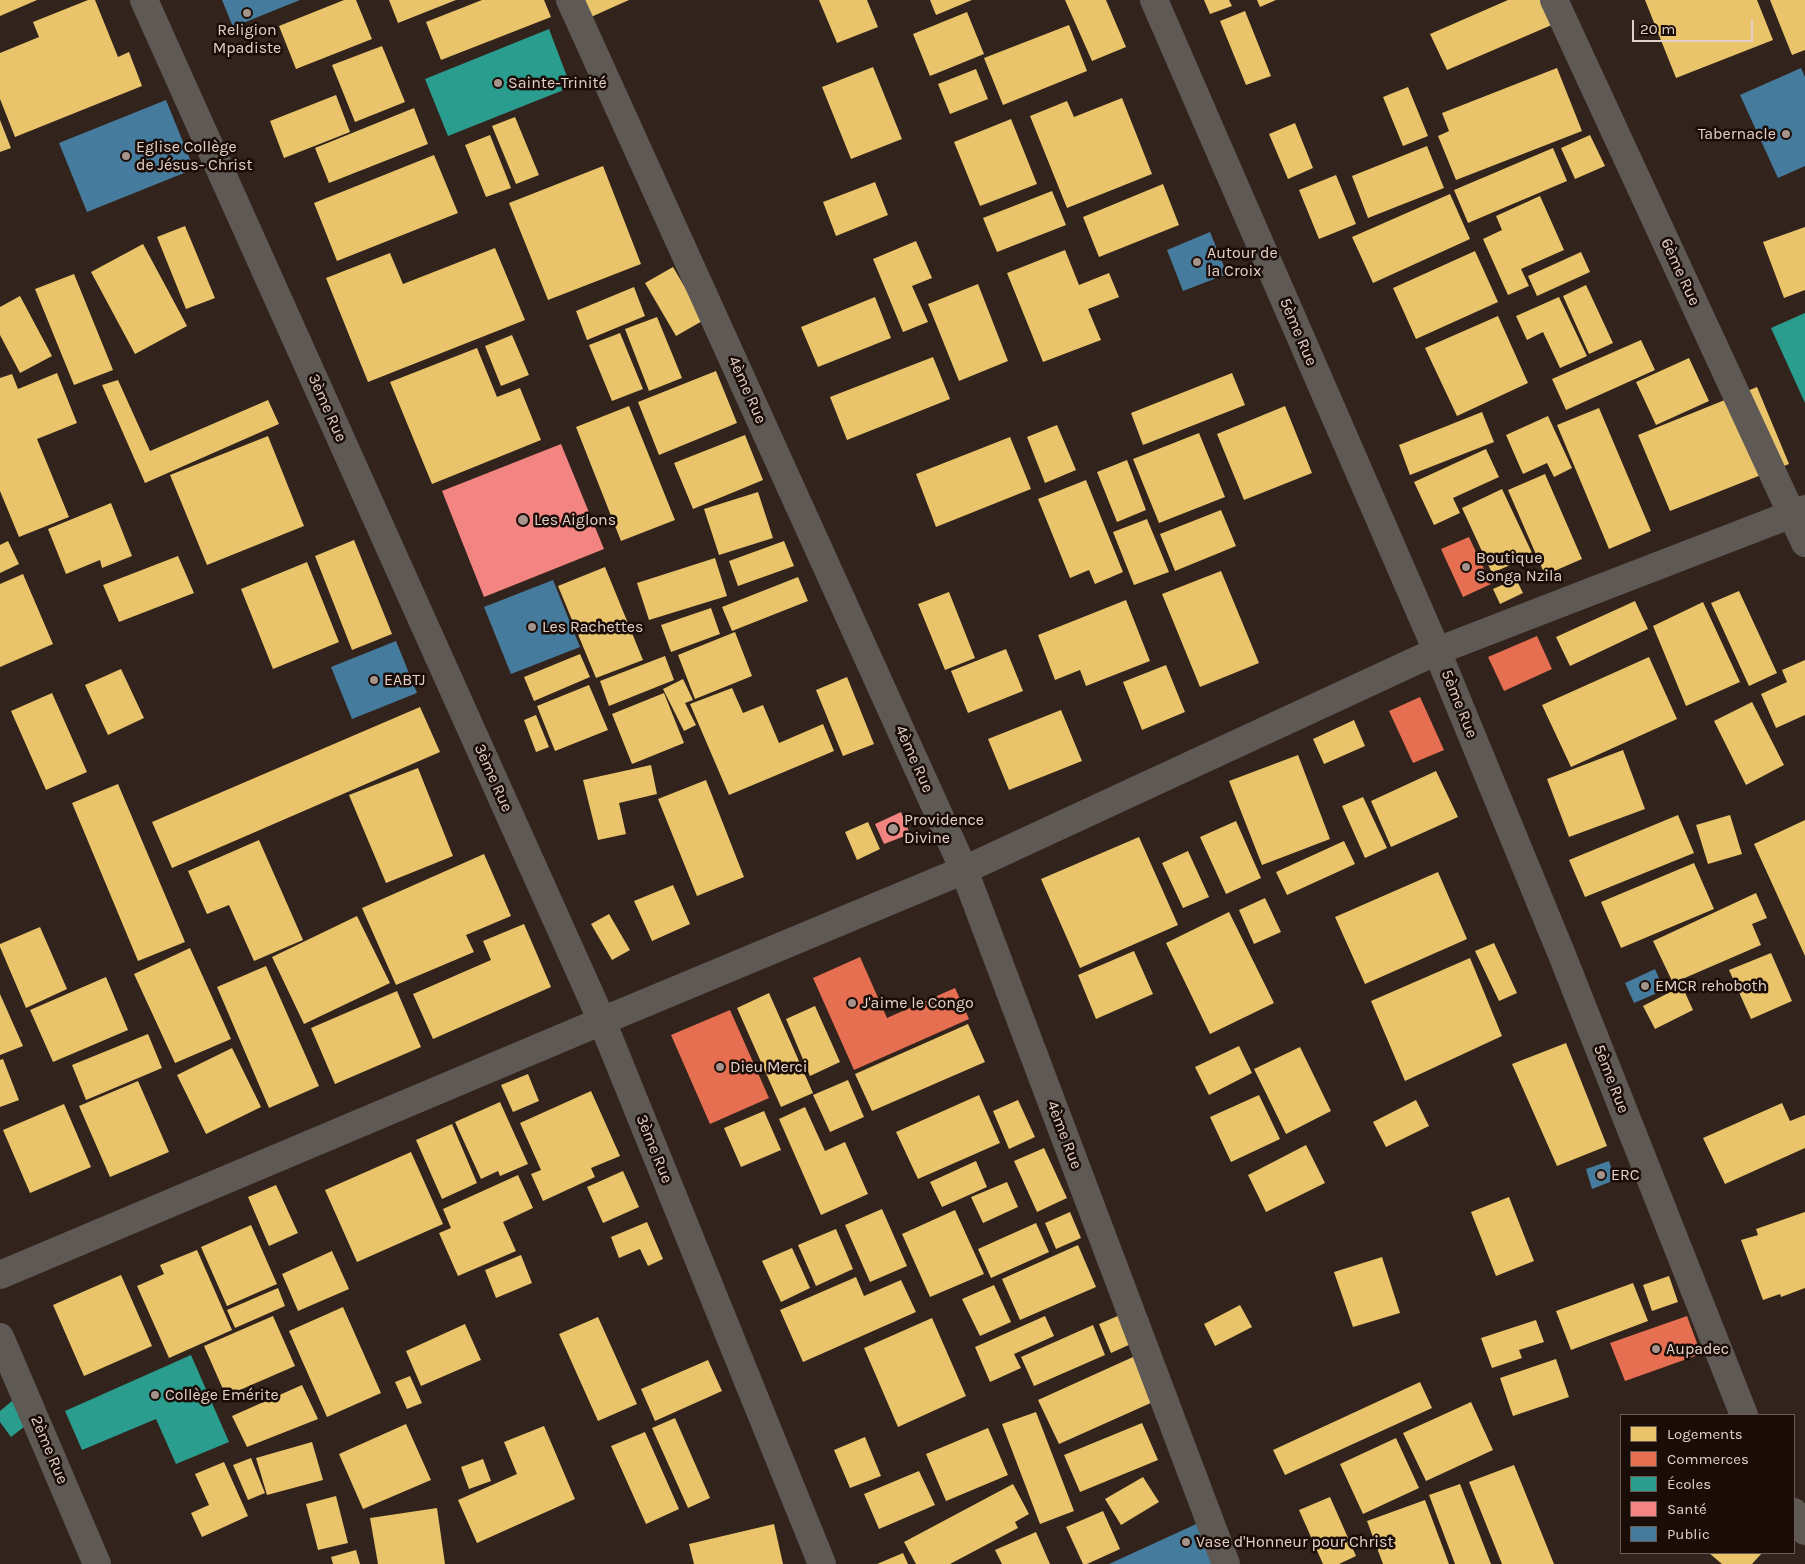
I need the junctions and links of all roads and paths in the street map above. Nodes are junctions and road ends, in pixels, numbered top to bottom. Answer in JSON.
{"nodes":[{"id":1,"x":144,"y":0,"type":"edge"},
{"id":2,"x":570,"y":0,"type":"edge"},
{"id":3,"x":1154,"y":0,"type":"edge"},
{"id":4,"x":1554,"y":0,"type":"edge"},
{"id":5,"x":1799,"y":512,"type":"edge"},
{"id":6,"x":1805,"y":543,"type":"edge"},
{"id":7,"x":1437,"y":651,"type":"junction"},
{"id":8,"x":964,"y":870,"type":"junction"},
{"id":9,"x":602,"y":1021,"type":"junction"},
{"id":10,"x":0,"y":1275,"type":"edge"},
{"id":11,"x":0,"y":1337,"type":"edge"},
{"id":12,"x":1744,"y":1414,"type":"edge"},
{"id":13,"x":1795,"y":1514,"type":"edge"},
{"id":14,"x":1805,"y":1530,"type":"edge"},
{"id":15,"x":97,"y":1564,"type":"edge"},
{"id":16,"x":822,"y":1564,"type":"edge"},
{"id":17,"x":1226,"y":1564,"type":"edge"}],
"edges":[{"from":1,"to":9,"type":"street","name":"3ème Rue"},
{"from":2,"to":8,"type":"street","name":"4ème Rue"},
{"from":3,"to":7,"type":"street","name":"5ème Rue"},
{"from":4,"to":5,"type":"street","name":"6ème Rue"},
{"from":5,"to":6,"type":"street","name":"6ème Rue"},
{"from":5,"to":7,"type":"street"},
{"from":7,"to":8,"type":"street"},
{"from":7,"to":12,"type":"street","name":"5ème Rue"},
{"from":8,"to":9,"type":"street"},
{"from":8,"to":17,"type":"street","name":"4ème Rue"},
{"from":9,"to":10,"type":"street"},
{"from":9,"to":16,"type":"street","name":"3ème Rue"},
{"from":11,"to":15,"type":"street","name":"2ème Rue"},
{"from":13,"to":14,"type":"street"}]}
